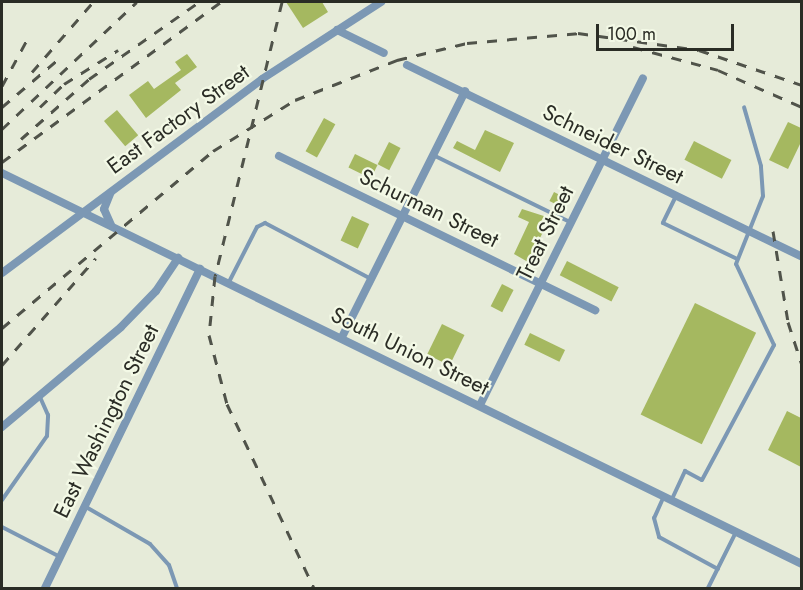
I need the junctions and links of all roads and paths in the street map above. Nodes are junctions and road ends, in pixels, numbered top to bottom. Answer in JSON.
{"nodes":[{"id":1,"x":381,"y":2,"type":"edge"},
{"id":2,"x":337,"y":30,"type":"junction"},
{"id":3,"x":384,"y":53,"type":"dead end"},
{"id":4,"x":407,"y":65,"type":"dead end"},
{"id":5,"x":643,"y":78,"type":"dead end"},
{"id":6,"x":465,"y":91,"type":"junction"},
{"id":7,"x":744,"y":107,"type":"dead end"},
{"id":8,"x":433,"y":154,"type":"junction"},
{"id":9,"x":279,"y":156,"type":"dead end"},
{"id":10,"x":602,"y":158,"type":"junction"},
{"id":11,"x":2,"y":173,"type":"edge"},
{"id":12,"x":112,"y":189,"type":"junction"},
{"id":13,"x":677,"y":195,"type":"junction"},
{"id":14,"x":82,"y":212,"type":"junction"},
{"id":15,"x":402,"y":215,"type":"junction"},
{"id":16,"x":570,"y":222,"type":"junction"},
{"id":17,"x":111,"y":226,"type":"junction"},
{"id":18,"x":748,"y":231,"type":"junction"},
{"id":19,"x":801,"y":257,"type":"edge"},
{"id":20,"x":178,"y":258,"type":"junction"},
{"id":21,"x":737,"y":259,"type":"junction"},
{"id":22,"x":200,"y":269,"type":"junction"},
{"id":23,"x":2,"y":273,"type":"edge"},
{"id":24,"x":371,"y":279,"type":"junction"},
{"id":25,"x":229,"y":282,"type":"junction"},
{"id":26,"x":540,"y":283,"type":"junction"},
{"id":27,"x":595,"y":310,"type":"dead end"},
{"id":28,"x":342,"y":337,"type":"junction"},
{"id":29,"x":39,"y":396,"type":"junction"},
{"id":30,"x":480,"y":405,"type":"junction"},
{"id":31,"x":2,"y":427,"type":"edge"},
{"id":32,"x":668,"y":498,"type":"junction"},
{"id":33,"x":2,"y":500,"type":"edge"},
{"id":34,"x":85,"y":507,"type":"junction"},
{"id":35,"x":2,"y":526,"type":"edge"},
{"id":36,"x":736,"y":532,"type":"junction"},
{"id":37,"x":61,"y":557,"type":"junction"},
{"id":38,"x":801,"y":564,"type":"edge"},
{"id":39,"x":718,"y":569,"type":"junction"},
{"id":40,"x":45,"y":588,"type":"edge"},
{"id":41,"x":177,"y":588,"type":"edge"},
{"id":42,"x":708,"y":588,"type":"edge"}],
"edges":[{"from":1,"to":2,"type":"street","name":"East Factory Street"},
{"from":2,"to":3,"type":"street"},
{"from":2,"to":12,"type":"street","name":"East Factory Street"},
{"from":4,"to":6,"type":"street","name":"Schneider Street"},
{"from":5,"to":10,"type":"street","name":"Treat Street"},
{"from":6,"to":8,"type":"street"},
{"from":6,"to":10,"type":"street","name":"Schneider Street"},
{"from":7,"to":18,"type":"lane"},
{"from":8,"to":15,"type":"street"},
{"from":8,"to":16,"type":"lane"},
{"from":9,"to":15,"type":"street","name":"Schurman Street"},
{"from":10,"to":13,"type":"street","name":"Schneider Street"},
{"from":10,"to":16,"type":"street","name":"Treat Street"},
{"from":11,"to":14,"type":"street","name":"South Union Street"},
{"from":12,"to":14,"type":"street","name":"East Factory Street"},
{"from":12,"to":17,"type":"street"},
{"from":13,"to":18,"type":"street","name":"Schneider Street"},
{"from":13,"to":21,"type":"lane"},
{"from":14,"to":17,"type":"street","name":"South Union Street"},
{"from":14,"to":23,"type":"street","name":"East Factory Street"},
{"from":15,"to":24,"type":"street"},
{"from":15,"to":26,"type":"street","name":"Schurman Street"},
{"from":16,"to":26,"type":"street","name":"Treat Street"},
{"from":17,"to":20,"type":"street","name":"South Union Street"},
{"from":18,"to":19,"type":"street","name":"Schneider Street"},
{"from":18,"to":21,"type":"lane"},
{"from":20,"to":22,"type":"street","name":"South Union Street"},
{"from":20,"to":29,"type":"street"},
{"from":21,"to":32,"type":"lane"},
{"from":22,"to":25,"type":"street","name":"South Union Street"},
{"from":22,"to":34,"type":"street","name":"East Washington Street"},
{"from":24,"to":25,"type":"lane"},
{"from":24,"to":28,"type":"street"},
{"from":25,"to":28,"type":"street","name":"South Union Street"},
{"from":26,"to":27,"type":"street","name":"Schurman Street"},
{"from":26,"to":30,"type":"street","name":"Treat Street"},
{"from":28,"to":30,"type":"street","name":"South Union Street"},
{"from":29,"to":31,"type":"street"},
{"from":29,"to":33,"type":"lane"},
{"from":30,"to":32,"type":"street","name":"South Union Street"},
{"from":32,"to":36,"type":"street","name":"South Union Street"},
{"from":32,"to":39,"type":"lane"},
{"from":34,"to":37,"type":"street","name":"East Washington Street"},
{"from":34,"to":41,"type":"lane"},
{"from":35,"to":37,"type":"lane"},
{"from":36,"to":38,"type":"street","name":"South Union Street"},
{"from":36,"to":39,"type":"lane"},
{"from":37,"to":40,"type":"street","name":"East Washington Street"},
{"from":39,"to":42,"type":"lane"}]}
